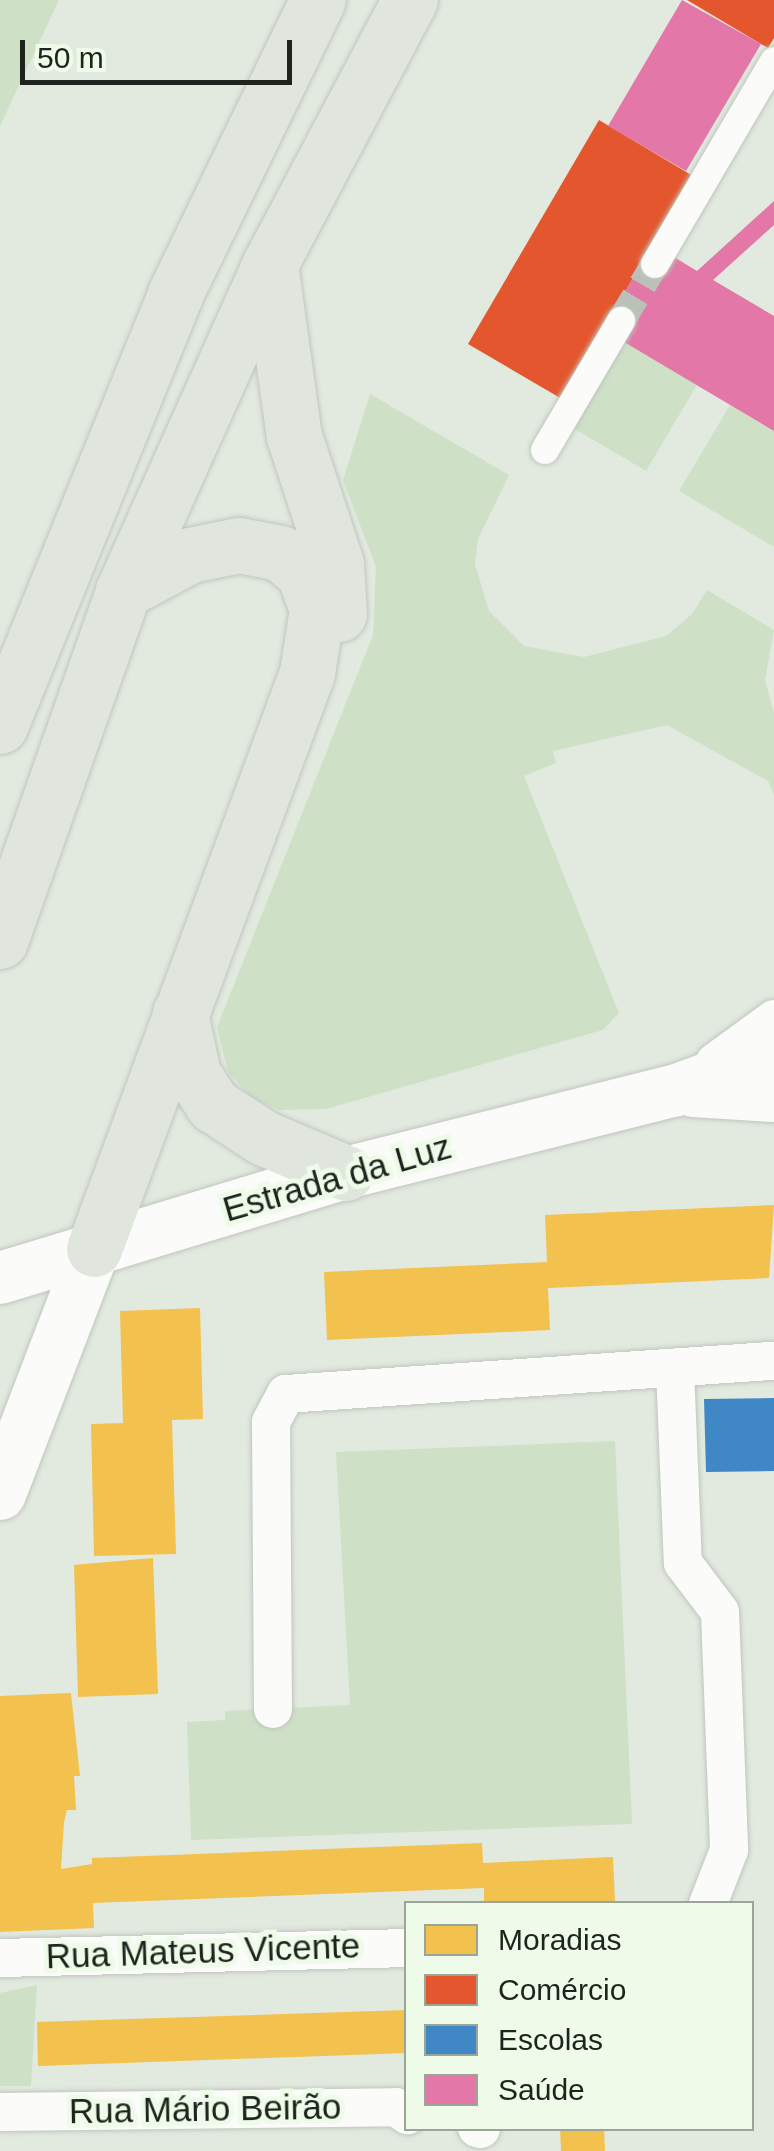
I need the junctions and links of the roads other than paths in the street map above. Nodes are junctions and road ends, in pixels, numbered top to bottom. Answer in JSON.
{"nodes":[{"id":1,"x":318,"y":0,"type":"edge"},
{"id":2,"x":410,"y":0,"type":"edge"},
{"id":3,"x":774,"y":61,"type":"edge"},
{"id":4,"x":270,"y":264,"type":"junction"},
{"id":5,"x":655,"y":264,"type":"tunnel mouth"},
{"id":6,"x":621,"y":321,"type":"tunnel mouth"},
{"id":7,"x":545,"y":450,"type":"dead end"},
{"id":8,"x":76,"y":540,"type":"junction"},
{"id":9,"x":123,"y":591,"type":"junction"},
{"id":10,"x":0,"y":651,"type":"edge"},
{"id":11,"x":307,"y":673,"type":"junction"},
{"id":12,"x":0,"y":726,"type":"edge"},
{"id":13,"x":0,"y":941,"type":"edge"},
{"id":14,"x":180,"y":1013,"type":"junction"},
{"id":15,"x":774,"y":1019,"type":"edge"},
{"id":16,"x":774,"y":1054,"type":"edge"},
{"id":17,"x":676,"y":1090,"type":"junction"},
{"id":18,"x":774,"y":1096,"type":"edge"},
{"id":19,"x":346,"y":1173,"type":"junction"},
{"id":20,"x":94,"y":1249,"type":"junction"},
{"id":21,"x":0,"y":1278,"type":"edge"},
{"id":22,"x":774,"y":1361,"type":"edge"},
{"id":23,"x":675,"y":1368,"type":"junction"},
{"id":24,"x":0,"y":1494,"type":"edge"},
{"id":25,"x":274,"y":1709,"type":"dead end"},
{"id":26,"x":709,"y":1901,"type":"edge"},
{"id":27,"x":404,"y":1948,"type":"edge"},
{"id":28,"x":0,"y":1958,"type":"edge"},
{"id":29,"x":0,"y":2112,"type":"edge"},
{"id":30,"x":404,"y":2113,"type":"edge"}],
"edges":[{"from":1,"to":8,"type":"highway"},
{"from":2,"to":4,"type":"highway"},
{"from":3,"to":5,"type":"street"},
{"from":4,"to":9,"type":"highway"},
{"from":4,"to":11,"type":"highway"},
{"from":6,"to":7,"type":"street"},
{"from":8,"to":10,"type":"main road"},
{"from":8,"to":12,"type":"highway"},
{"from":9,"to":11,"type":"highway"},
{"from":9,"to":13,"type":"highway"},
{"from":11,"to":14,"type":"highway"},
{"from":14,"to":19,"type":"highway"},
{"from":14,"to":20,"type":"highway"},
{"from":15,"to":17,"type":"street"},
{"from":16,"to":17,"type":"main road","name":"Estrada da Luz"},
{"from":17,"to":18,"type":"main road","name":"Estrada da Luz"},
{"from":17,"to":19,"type":"main road","name":"Estrada da Luz"},
{"from":19,"to":20,"type":"main road","name":"Estrada da Luz"},
{"from":20,"to":21,"type":"main road","name":"Estrada da Luz"},
{"from":20,"to":24,"type":"main road"},
{"from":22,"to":23,"type":"street"},
{"from":23,"to":25,"type":"street"},
{"from":23,"to":26,"type":"street"},
{"from":27,"to":28,"type":"street","name":"Rua Mateus Vicente"},
{"from":29,"to":30,"type":"street","name":"Rua Mário Beirão"}]}
